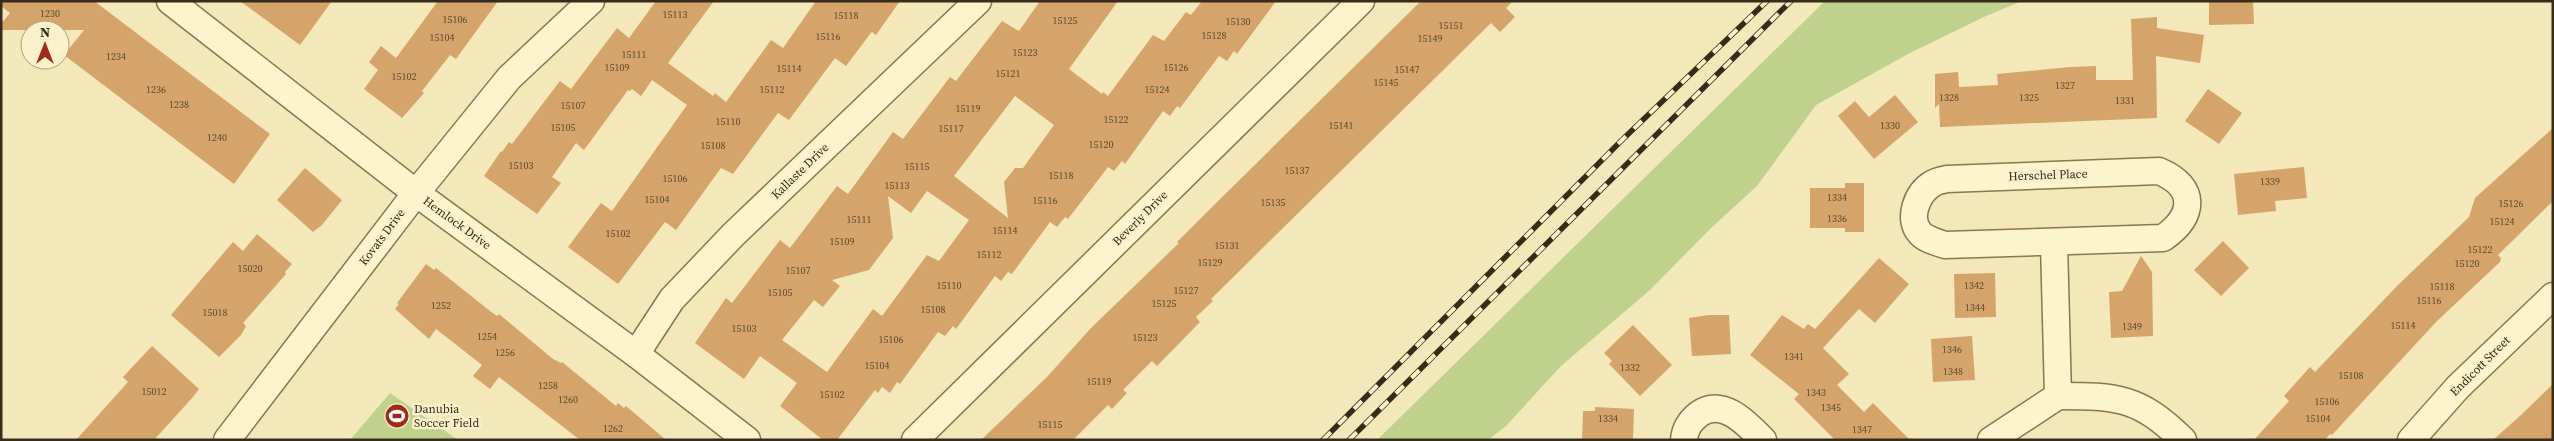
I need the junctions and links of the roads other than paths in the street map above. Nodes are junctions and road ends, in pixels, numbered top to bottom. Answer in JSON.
{"nodes":[{"id":1,"x":591,"y":1,"type":"edge"},
{"id":2,"x":978,"y":1,"type":"edge"},
{"id":3,"x":1361,"y":1,"type":"edge"},
{"id":4,"x":185,"y":6,"type":"edge"},
{"id":5,"x":416,"y":193,"type":"junction"},
{"id":6,"x":2054,"y":243,"type":"junction"},
{"id":7,"x":2553,"y":296,"type":"edge"},
{"id":8,"x":636,"y":354,"type":"junction"},
{"id":9,"x":2058,"y":396,"type":"junction"},
{"id":10,"x":917,"y":437,"type":"edge"},
{"id":11,"x":227,"y":440,"type":"edge"},
{"id":12,"x":747,"y":440,"type":"edge"},
{"id":13,"x":1684,"y":440,"type":"edge"},
{"id":14,"x":1763,"y":440,"type":"edge"},
{"id":15,"x":1991,"y":440,"type":"edge"},
{"id":16,"x":2183,"y":440,"type":"edge"},
{"id":17,"x":2411,"y":440,"type":"edge"}],
"edges":[{"from":1,"to":5,"type":"street","name":"Kovats Drive"},
{"from":2,"to":8,"type":"street","name":"Kallaste Drive"},
{"from":3,"to":10,"type":"street","name":"Beverly Drive"},
{"from":4,"to":5,"type":"street","name":"Hemlock Drive"},
{"from":5,"to":8,"type":"street","name":"Hemlock Drive"},
{"from":5,"to":11,"type":"street","name":"Kovats Drive"},
{"from":6,"to":6,"type":"street","name":"Herschel Place"},
{"from":6,"to":9,"type":"street"},
{"from":7,"to":17,"type":"street","name":"Endicott Street"},
{"from":8,"to":12,"type":"street","name":"Hemlock Drive"},
{"from":9,"to":15,"type":"street"},
{"from":9,"to":16,"type":"street"},
{"from":13,"to":14,"type":"street"}]}
